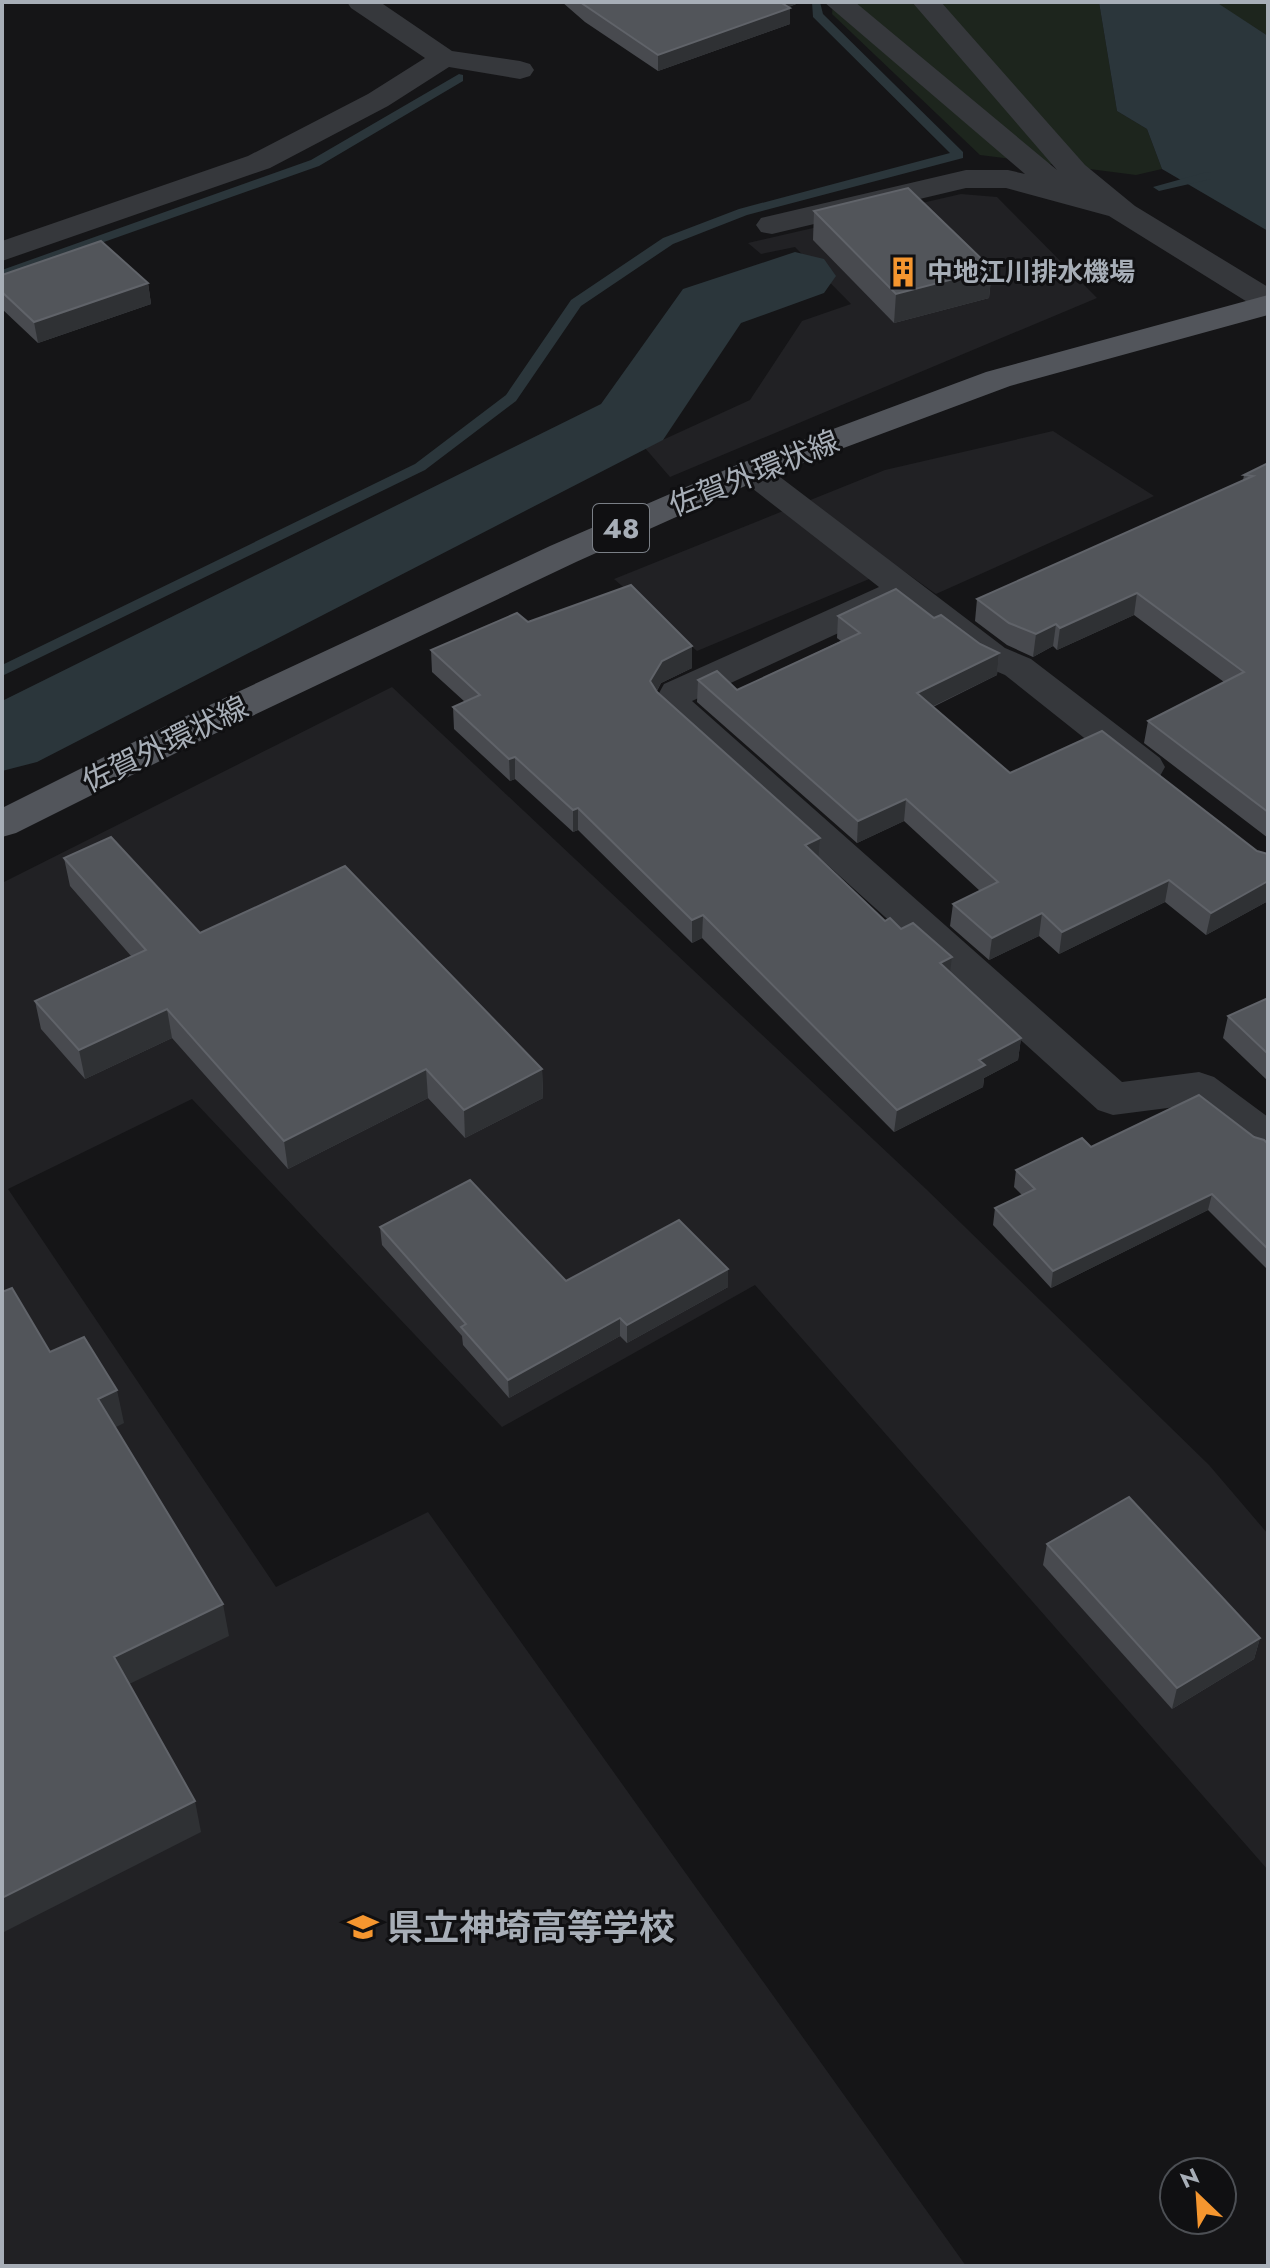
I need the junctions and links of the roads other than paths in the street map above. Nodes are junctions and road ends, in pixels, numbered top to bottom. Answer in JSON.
{"nodes":[{"id":1,"x":361,"y":2,"type":"edge"},
{"id":2,"x":838,"y":2,"type":"edge"},
{"id":3,"x":926,"y":2,"type":"edge"},
{"id":4,"x":444,"y":58,"type":"junction"},
{"id":5,"x":520,"y":70,"type":"dead end"},
{"id":6,"x":1065,"y":194,"type":"junction"},
{"id":7,"x":1124,"y":213,"type":"junction"},
{"id":8,"x":772,"y":225,"type":"dead end"},
{"id":9,"x":2,"y":252,"type":"edge"},
{"id":10,"x":1268,"y":303,"type":"edge"},
{"id":11,"x":751,"y":471,"type":"junction"},
{"id":12,"x":906,"y":588,"type":"junction"},
{"id":13,"x":1168,"y":784,"type":"edge"},
{"id":14,"x":2,"y":824,"type":"edge"},
{"id":15,"x":1268,"y":1140,"type":"edge"}],
"edges":[{"from":1,"to":4,"type":"street"},
{"from":2,"to":6,"type":"street"},
{"from":3,"to":7,"type":"street"},
{"from":4,"to":5,"type":"street"},
{"from":4,"to":9,"type":"street"},
{"from":6,"to":7,"type":"street"},
{"from":6,"to":8,"type":"street"},
{"from":7,"to":10,"type":"street"},
{"from":10,"to":11,"type":"main road","name":"佐賀外環状線","number":"48"},
{"from":11,"to":12,"type":"street"},
{"from":11,"to":14,"type":"main road","name":"佐賀外環状線","number":"48"},
{"from":12,"to":13,"type":"street"},
{"from":12,"to":15,"type":"street"}]}
